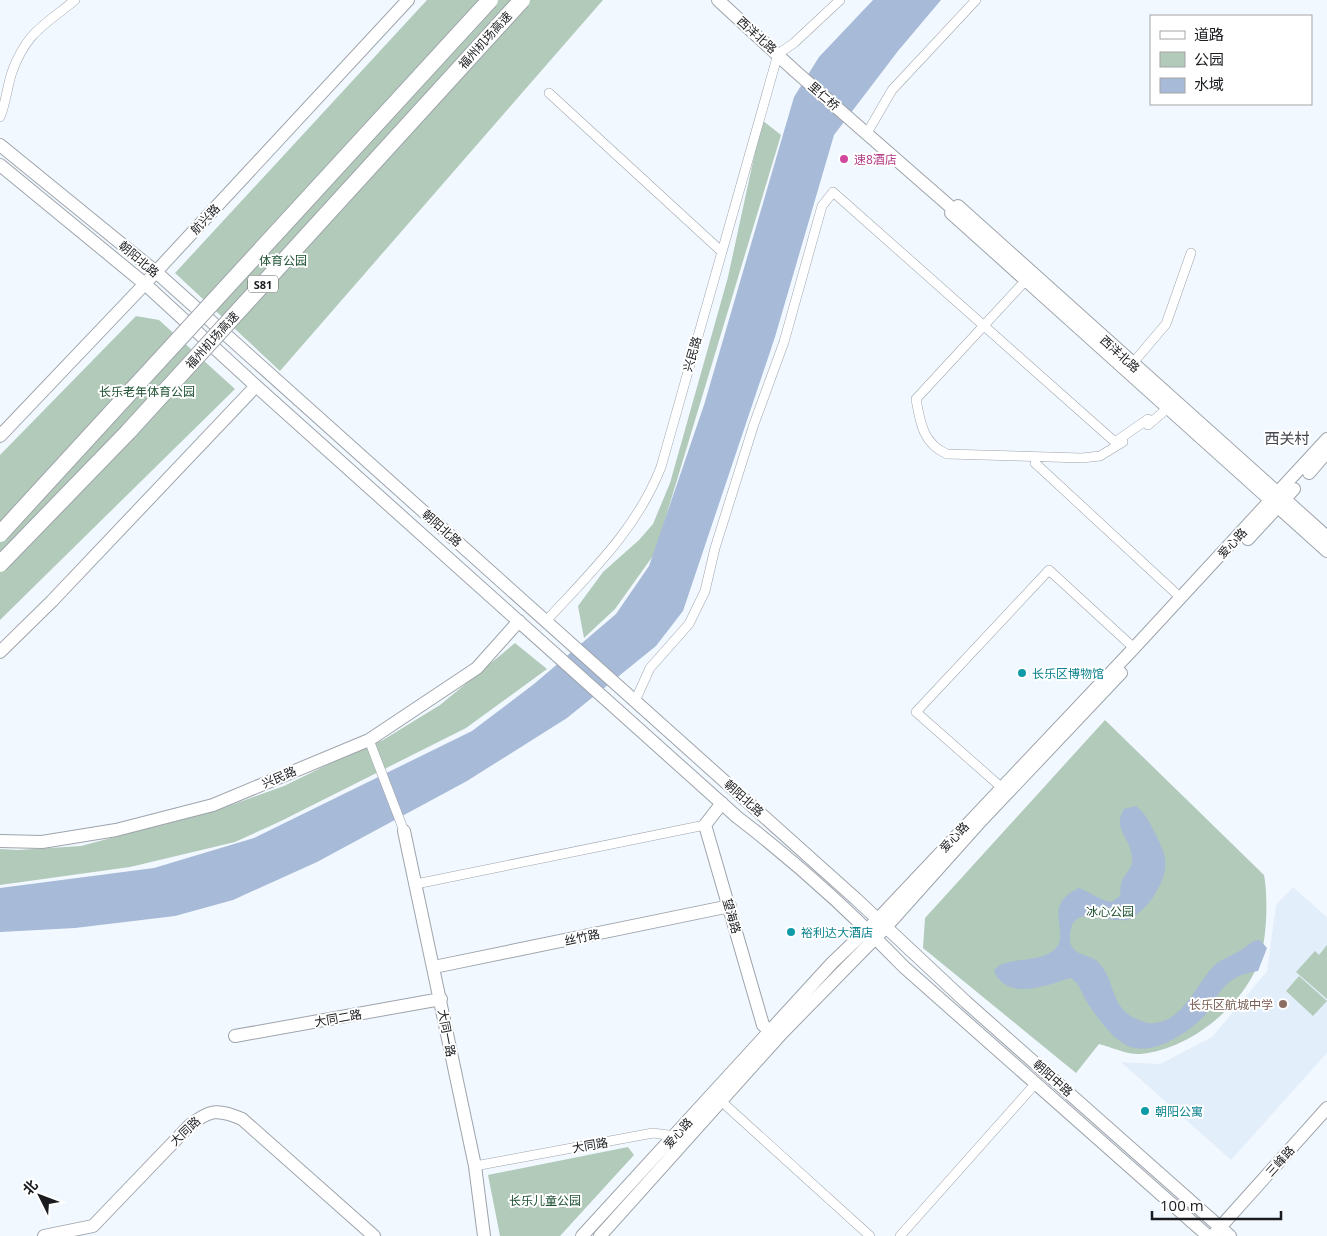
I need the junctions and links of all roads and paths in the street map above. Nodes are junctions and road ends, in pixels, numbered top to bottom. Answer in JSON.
{"nodes":[{"id":1,"x":75,"y":0,"type":"edge"},
{"id":2,"x":408,"y":0,"type":"edge"},
{"id":3,"x":490,"y":0,"type":"edge"},
{"id":4,"x":522,"y":0,"type":"edge"},
{"id":5,"x":718,"y":0,"type":"edge"},
{"id":6,"x":840,"y":0,"type":"edge"},
{"id":7,"x":976,"y":0,"type":"edge"},
{"id":8,"x":778,"y":54,"type":"junction"},
{"id":9,"x":795,"y":71,"type":"joint"},
{"id":10,"x":549,"y":93,"type":"dead end"},
{"id":11,"x":0,"y":117,"type":"edge"},
{"id":12,"x":852,"y":121,"type":"joint"},
{"id":13,"x":867,"y":133,"type":"junction"},
{"id":14,"x":0,"y":145,"type":"edge"},
{"id":15,"x":0,"y":165,"type":"edge"},
{"id":16,"x":955,"y":210,"type":"junction"},
{"id":17,"x":721,"y":251,"type":"junction"},
{"id":18,"x":1191,"y":253,"type":"dead end"},
{"id":19,"x":156,"y":272,"type":"junction"},
{"id":20,"x":1026,"y":280,"type":"junction"},
{"id":21,"x":145,"y":284,"type":"junction"},
{"id":22,"x":983,"y":325,"type":"junction"},
{"id":23,"x":1132,"y":364,"type":"junction"},
{"id":24,"x":256,"y":386,"type":"junction"},
{"id":25,"x":1169,"y":407,"type":"junction"},
{"id":26,"x":1152,"y":421,"type":"junction"},
{"id":27,"x":0,"y":436,"type":"edge"},
{"id":28,"x":1327,"y":439,"type":"edge"},
{"id":29,"x":1327,"y":452,"type":"edge"},
{"id":30,"x":1035,"y":464,"type":"dead end"},
{"id":31,"x":1279,"y":500,"type":"junction"},
{"id":32,"x":0,"y":534,"type":"edge"},
{"id":33,"x":1327,"y":537,"type":"edge"},
{"id":34,"x":1327,"y":551,"type":"edge"},
{"id":35,"x":0,"y":564,"type":"edge"},
{"id":36,"x":1181,"y":598,"type":"junction"},
{"id":37,"x":546,"y":620,"type":"junction"},
{"id":38,"x":519,"y":621,"type":"junction"},
{"id":39,"x":1134,"y":648,"type":"junction"},
{"id":40,"x":0,"y":652,"type":"edge"},
{"id":41,"x":635,"y":701,"type":"junction"},
{"id":42,"x":369,"y":740,"type":"junction"},
{"id":43,"x":1001,"y":787,"type":"junction"},
{"id":44,"x":722,"y":803,"type":"junction"},
{"id":45,"x":705,"y":825,"type":"junction"},
{"id":46,"x":404,"y":831,"type":"joint"},
{"id":47,"x":0,"y":841,"type":"edge"},
{"id":48,"x":416,"y":884,"type":"junction"},
{"id":49,"x":730,"y":906,"type":"junction"},
{"id":50,"x":882,"y":923,"type":"junction"},
{"id":51,"x":867,"y":928,"type":"junction"},
{"id":52,"x":876,"y":938,"type":"junction"},
{"id":53,"x":434,"y":967,"type":"junction"},
{"id":54,"x":441,"y":999,"type":"junction"},
{"id":55,"x":770,"y":1031,"type":"junction"},
{"id":56,"x":235,"y":1036,"type":"dead end"},
{"id":57,"x":1017,"y":1046,"type":"junction"},
{"id":58,"x":1007,"y":1058,"type":"junction"},
{"id":59,"x":1036,"y":1083,"type":"junction"},
{"id":60,"x":721,"y":1101,"type":"junction"},
{"id":61,"x":1327,"y":1108,"type":"edge"},
{"id":62,"x":675,"y":1136,"type":"junction"},
{"id":63,"x":474,"y":1166,"type":"junction"},
{"id":64,"x":1221,"y":1233,"type":"edge"},
{"id":65,"x":44,"y":1236,"type":"edge"},
{"id":66,"x":374,"y":1236,"type":"edge"},
{"id":67,"x":484,"y":1236,"type":"edge"},
{"id":68,"x":582,"y":1236,"type":"edge"},
{"id":69,"x":600,"y":1236,"type":"edge"},
{"id":70,"x":870,"y":1236,"type":"edge"},
{"id":71,"x":900,"y":1236,"type":"edge"},
{"id":72,"x":1208,"y":1236,"type":"edge"}],
"edges":[{"from":1,"to":11,"type":"street"},
{"from":2,"to":19,"type":"main road","name":"航兴路"},
{"from":3,"to":32,"type":"highway","name":"福州机场高速","number":"S81","bridge":true},
{"from":4,"to":35,"type":"highway","name":"福州机场高速","number":"S81","bridge":true},
{"from":5,"to":8,"type":"main road","name":"西洋北路"},
{"from":6,"to":8,"type":"street"},
{"from":7,"to":13,"type":"street"},
{"from":8,"to":9,"type":"main road","name":"西洋北路"},
{"from":8,"to":17,"type":"street","name":"兴民路"},
{"from":9,"to":12,"type":"main road","name":"里仁桥"},
{"from":10,"to":17,"type":"street"},
{"from":12,"to":13,"type":"main road","name":"西洋北路"},
{"from":13,"to":16,"type":"main road","name":"西洋北路"},
{"from":14,"to":19,"type":"main road","name":"朝阳北路"},
{"from":15,"to":21,"type":"main road","name":"朝阳北路"},
{"from":16,"to":20,"type":"main road","name":"西洋北路"},
{"from":16,"to":23,"type":"main road","name":"西洋北路"},
{"from":17,"to":37,"type":"street","name":"兴民路"},
{"from":18,"to":23,"type":"street"},
{"from":19,"to":21,"type":"main road","name":"航兴路"},
{"from":19,"to":37,"type":"main road","name":"朝阳北路"},
{"from":20,"to":22,"type":"street"},
{"from":20,"to":25,"type":"main road","name":"西洋北路"},
{"from":21,"to":24,"type":"main road","name":"朝阳北路"},
{"from":21,"to":27,"type":"main road","name":"航兴路"},
{"from":22,"to":26,"type":"street"},
{"from":22,"to":26,"type":"street"},
{"from":22,"to":41,"type":"street"},
{"from":23,"to":31,"type":"main road","name":"西洋北路"},
{"from":24,"to":38,"type":"main road","name":"朝阳北路"},
{"from":24,"to":40,"type":"main road"},
{"from":25,"to":26,"type":"street"},
{"from":25,"to":31,"type":"main road","name":"西洋北路"},
{"from":28,"to":31,"type":"main road","name":"爱心路"},
{"from":29,"to":31,"type":"main road","name":"爱心路"},
{"from":30,"to":36,"type":"street"},
{"from":31,"to":33,"type":"main road"},
{"from":31,"to":34,"type":"main road"},
{"from":31,"to":36,"type":"main road","name":"爱心路"},
{"from":31,"to":50,"type":"main road","name":"爱心路"},
{"from":36,"to":39,"type":"main road","name":"爱心路"},
{"from":37,"to":41,"type":"main road","name":"朝阳北路"},
{"from":38,"to":42,"type":"main road","name":"兴民路"},
{"from":38,"to":44,"type":"main road","name":"朝阳北路"},
{"from":39,"to":43,"type":"main road","name":"爱心路"},
{"from":39,"to":43,"type":"street"},
{"from":41,"to":50,"type":"main road","name":"朝阳北路"},
{"from":42,"to":46,"type":"street"},
{"from":42,"to":47,"type":"main road","name":"兴民路"},
{"from":43,"to":50,"type":"main road","name":"爱心路"},
{"from":44,"to":45,"type":"main road"},
{"from":44,"to":51,"type":"main road","name":"朝阳北路"},
{"from":45,"to":48,"type":"street"},
{"from":45,"to":49,"type":"main road","name":"望海路"},
{"from":46,"to":48,"type":"main road","name":"大同一路"},
{"from":48,"to":53,"type":"main road","name":"大同一路"},
{"from":49,"to":53,"type":"main road","name":"丝竹路"},
{"from":49,"to":55,"type":"main road","name":"望海路"},
{"from":50,"to":51,"type":"main road","name":"爱心路"},
{"from":50,"to":52,"type":"main road","name":"爱心路"},
{"from":50,"to":57,"type":"main road","name":"朝阳中路"},
{"from":51,"to":52,"type":"main road","name":"朝阳中路"},
{"from":51,"to":55,"type":"main road","name":"爱心路"},
{"from":52,"to":58,"type":"main road","name":"朝阳中路"},
{"from":52,"to":60,"type":"main road","name":"爱心路"},
{"from":53,"to":54,"type":"main road","name":"大同一路"},
{"from":54,"to":56,"type":"main road","name":"大同二路"},
{"from":54,"to":63,"type":"main road","name":"大同一路"},
{"from":55,"to":62,"type":"main road","name":"爱心路"},
{"from":57,"to":58,"type":"main road"},
{"from":57,"to":64,"type":"main road","name":"朝阳中路"},
{"from":58,"to":59,"type":"main road","name":"朝阳中路"},
{"from":59,"to":71,"type":"street"},
{"from":59,"to":72,"type":"main road","name":"朝阳中路"},
{"from":60,"to":69,"type":"main road","name":"爱心路"},
{"from":60,"to":70,"type":"street"},
{"from":61,"to":64,"type":"main road","name":"三峰路"},
{"from":62,"to":63,"type":"street","name":"大同路"},
{"from":62,"to":68,"type":"main road","name":"爱心路"},
{"from":63,"to":67,"type":"main road","name":"大同一路"},
{"from":65,"to":66,"type":"main road","name":"大同路"}]}
